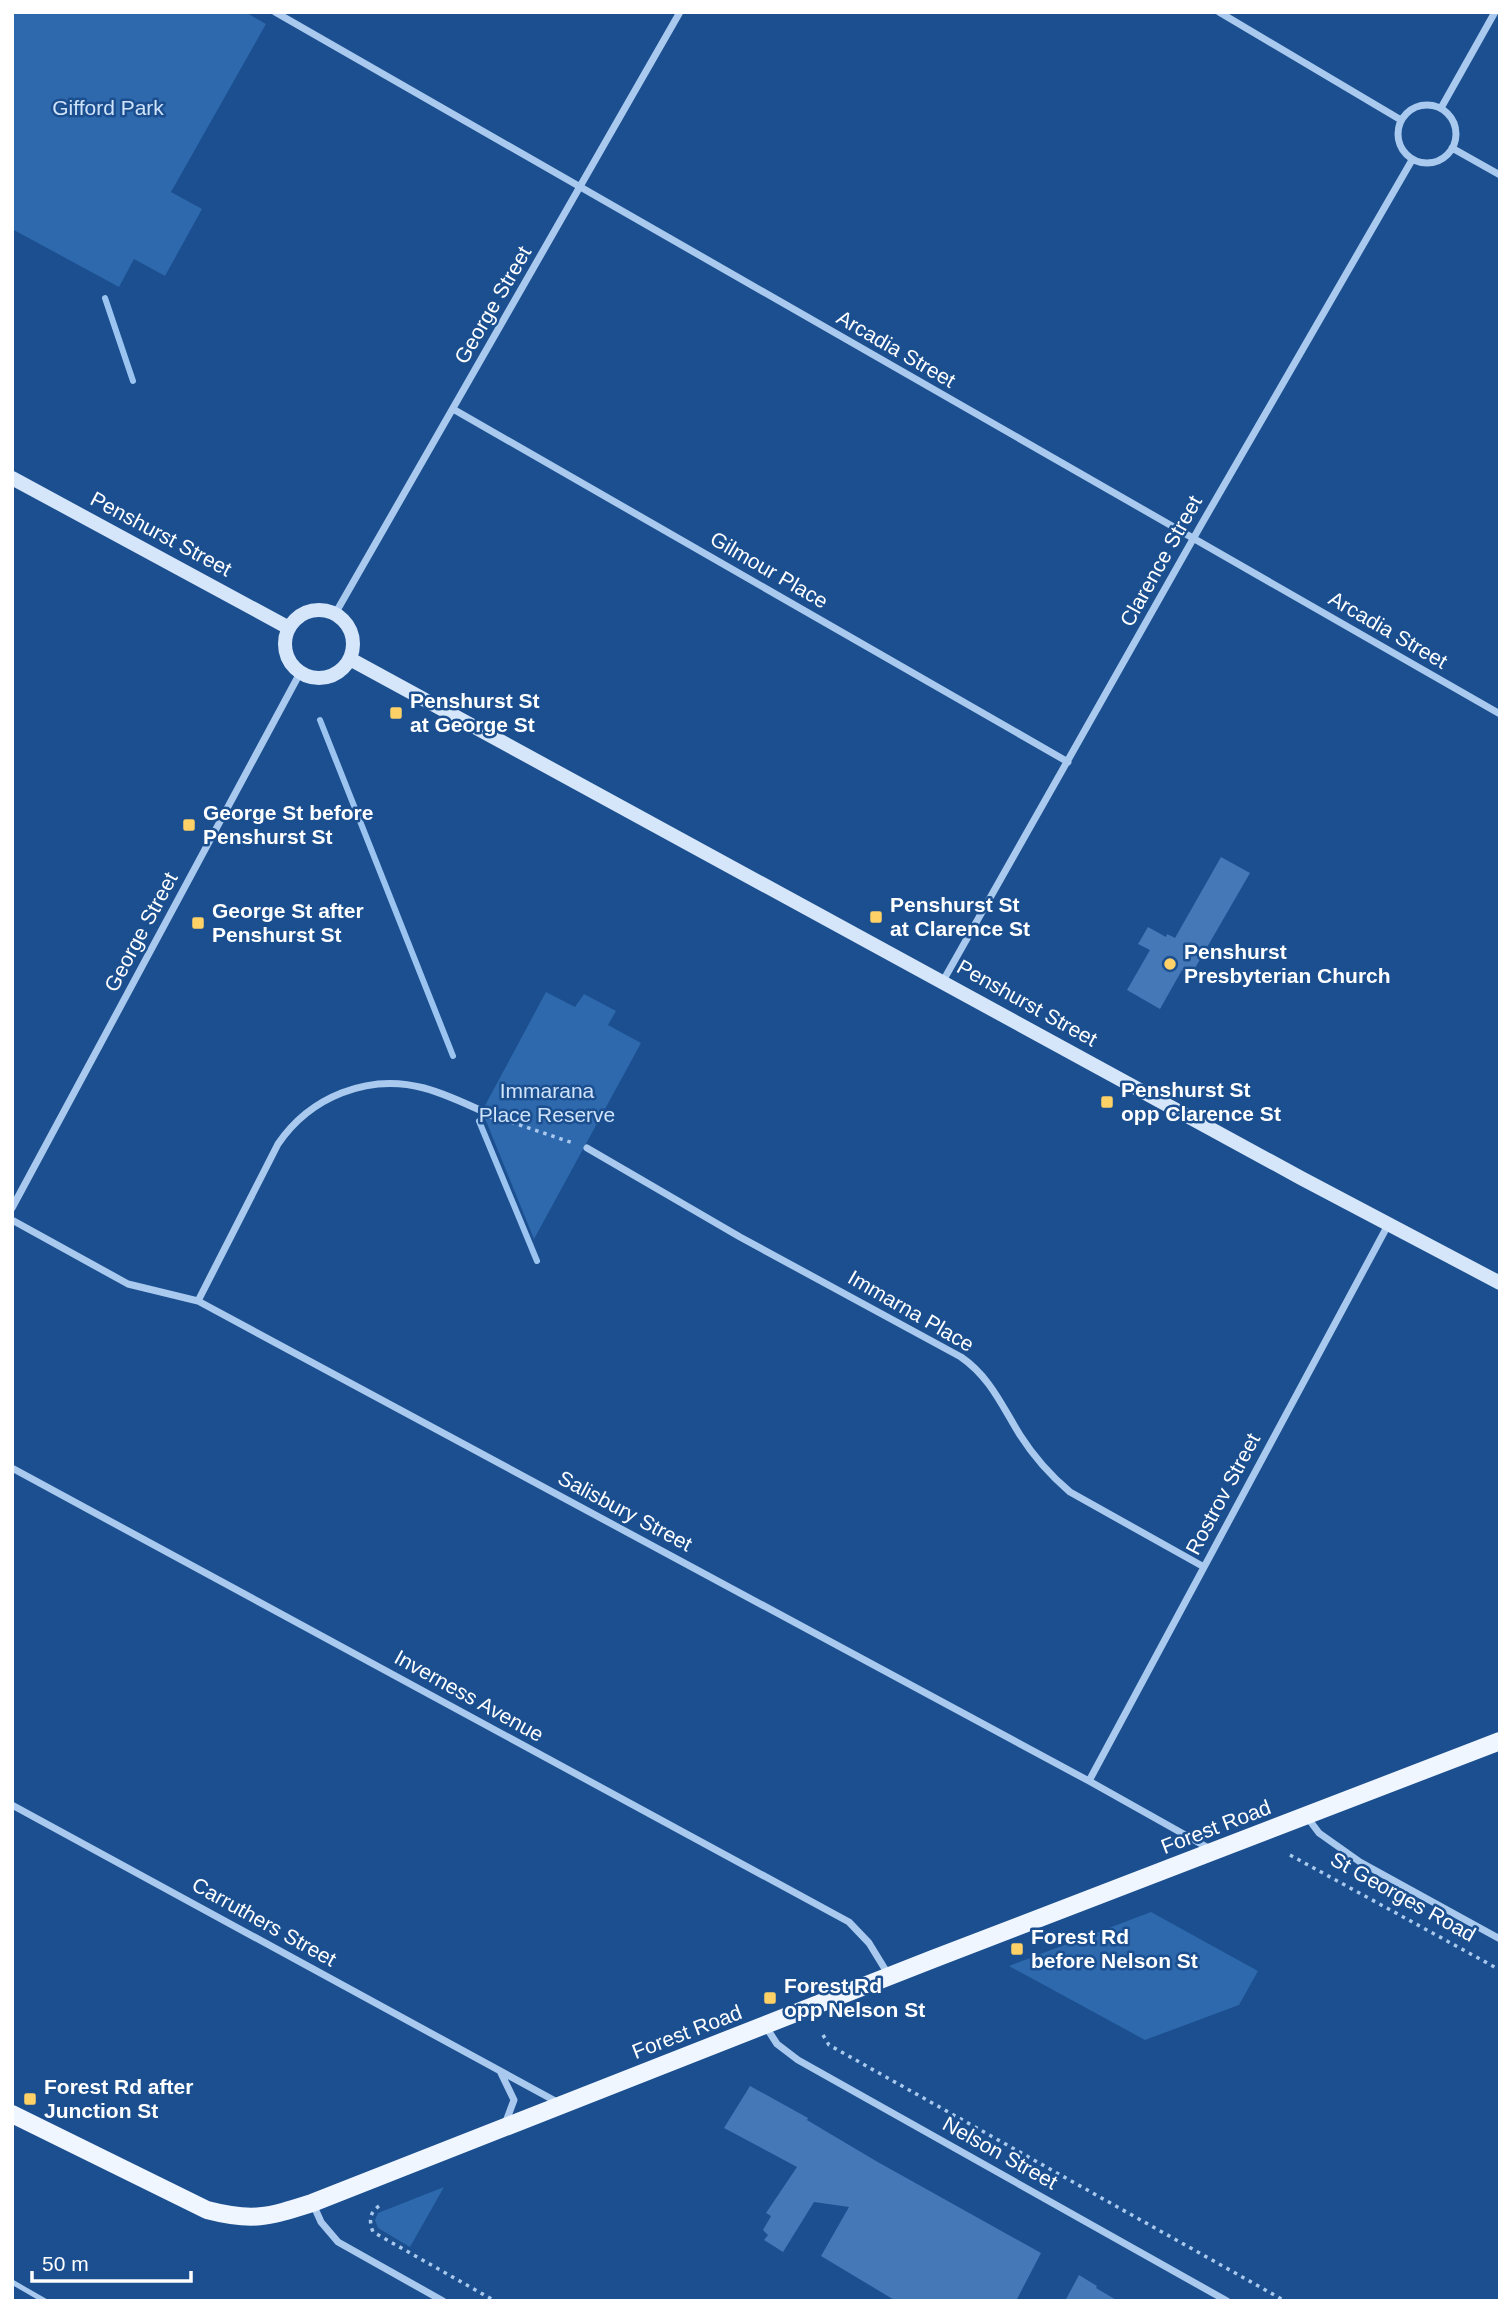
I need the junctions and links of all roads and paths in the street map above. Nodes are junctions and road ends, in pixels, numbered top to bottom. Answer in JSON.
{"nodes":[{"id":1,"x":275,"y":12,"type":"edge"},
{"id":2,"x":680,"y":12,"type":"edge"},
{"id":3,"x":1219,"y":12,"type":"edge"},
{"id":4,"x":1495,"y":12,"type":"edge"},
{"id":5,"x":1441,"y":108,"type":"junction"},
{"id":6,"x":1401,"y":120,"type":"junction"},
{"id":7,"x":1452,"y":148,"type":"junction"},
{"id":8,"x":1412,"y":160,"type":"junction"},
{"id":9,"x":1500,"y":175,"type":"edge"},
{"id":10,"x":579,"y":188,"type":"junction"},
{"id":11,"x":453,"y":410,"type":"junction"},
{"id":12,"x":12,"y":478,"type":"edge"},
{"id":13,"x":1193,"y":539,"type":"junction"},
{"id":14,"x":335,"y":614,"type":"junction"},
{"id":15,"x":289,"y":628,"type":"junction"},
{"id":16,"x":350,"y":659,"type":"junction"},
{"id":17,"x":300,"y":673,"type":"junction"},
{"id":18,"x":1500,"y":714,"type":"edge"},
{"id":19,"x":1068,"y":762,"type":"junction"},
{"id":20,"x":943,"y":981,"type":"junction"},
{"id":21,"x":499,"y":1119,"type":"joint"},
{"id":22,"x":587,"y":1148,"type":"joint"},
{"id":23,"x":12,"y":1208,"type":"edge"},
{"id":24,"x":12,"y":1220,"type":"edge"},
{"id":25,"x":1388,"y":1225,"type":"junction"},
{"id":26,"x":1500,"y":1283,"type":"edge"},
{"id":27,"x":198,"y":1301,"type":"junction"},
{"id":28,"x":12,"y":1468,"type":"edge"},
{"id":29,"x":1204,"y":1567,"type":"junction"},
{"id":30,"x":1500,"y":1741,"type":"edge"},
{"id":31,"x":1089,"y":1781,"type":"junction"},
{"id":32,"x":12,"y":1805,"type":"edge"},
{"id":33,"x":1306,"y":1816,"type":"junction"},
{"id":34,"x":1215,"y":1852,"type":"junction"},
{"id":35,"x":1290,"y":1855,"type":"dead end"},
{"id":36,"x":1500,"y":1939,"type":"edge"},
{"id":37,"x":1500,"y":1970,"type":"edge"},
{"id":38,"x":889,"y":1976,"type":"junction"},
{"id":39,"x":765,"y":2026,"type":"junction"},
{"id":40,"x":823,"y":2035,"type":"dead end"},
{"id":41,"x":500,"y":2070,"type":"junction"},
{"id":42,"x":562,"y":2105,"type":"junction"},
{"id":43,"x":12,"y":2113,"type":"edge"},
{"id":44,"x":504,"y":2128,"type":"junction"},
{"id":45,"x":312,"y":2203,"type":"junction"},
{"id":46,"x":379,"y":2206,"type":"dead end"},
{"id":47,"x":12,"y":2282,"type":"edge"},
{"id":48,"x":45,"y":2301,"type":"edge"},
{"id":49,"x":443,"y":2301,"type":"edge"},
{"id":50,"x":495,"y":2301,"type":"edge"},
{"id":51,"x":1227,"y":2301,"type":"edge"},
{"id":52,"x":1285,"y":2301,"type":"edge"}],
"edges":[{"from":1,"to":10,"type":"street","name":"Arcadia Street"},
{"from":2,"to":10,"type":"street","name":"George Street"},
{"from":3,"to":6,"type":"street"},
{"from":4,"to":5,"type":"street"},
{"from":5,"to":6,"type":"street"},
{"from":5,"to":7,"type":"street"},
{"from":6,"to":8,"type":"street"},
{"from":7,"to":8,"type":"street"},
{"from":7,"to":9,"type":"street"},
{"from":8,"to":13,"type":"street","name":"Clarence Street"},
{"from":10,"to":11,"type":"street","name":"George Street"},
{"from":10,"to":13,"type":"street","name":"Arcadia Street"},
{"from":11,"to":14,"type":"street","name":"George Street"},
{"from":11,"to":19,"type":"street","name":"Gilmour Place"},
{"from":12,"to":15,"type":"main road","name":"Penshurst Street"},
{"from":13,"to":18,"type":"street","name":"Arcadia Street"},
{"from":13,"to":19,"type":"street","name":"Clarence Street"},
{"from":14,"to":15,"type":"main road"},
{"from":14,"to":16,"type":"main road"},
{"from":15,"to":17,"type":"main road"},
{"from":16,"to":17,"type":"main road"},
{"from":16,"to":20,"type":"main road","name":"Penshurst Street"},
{"from":17,"to":23,"type":"street","name":"George Street"},
{"from":19,"to":20,"type":"street","name":"Clarence Street"},
{"from":20,"to":25,"type":"main road","name":"Penshurst Street"},
{"from":21,"to":22,"type":"path"},
{"from":21,"to":27,"type":"street"},
{"from":22,"to":29,"type":"street","name":"Immarna Place"},
{"from":24,"to":27,"type":"street","name":"Salisbury Street"},
{"from":25,"to":26,"type":"main road","name":"Penshurst Street"},
{"from":25,"to":29,"type":"street","name":"Rostrov Street"},
{"from":27,"to":31,"type":"street","name":"Salisbury Street"},
{"from":28,"to":38,"type":"street","name":"Inverness Avenue"},
{"from":29,"to":31,"type":"street","name":"Rostrov Street"},
{"from":30,"to":33,"type":"main road","name":"Forest Road"},
{"from":31,"to":34,"type":"street","name":"Salisbury Street"},
{"from":32,"to":41,"type":"street","name":"Carruthers Street"},
{"from":33,"to":34,"type":"main road","name":"Forest Road"},
{"from":33,"to":36,"type":"street","name":"St Georges Road"},
{"from":34,"to":38,"type":"main road","name":"Forest Road"},
{"from":35,"to":37,"type":"path","name":"St Georges Road"},
{"from":38,"to":39,"type":"main road","name":"Forest Road"},
{"from":39,"to":42,"type":"main road","name":"Forest Road"},
{"from":39,"to":51,"type":"street","name":"Nelson Street"},
{"from":40,"to":52,"type":"path","name":"Nelson Street"},
{"from":41,"to":42,"type":"street","name":"Carruthers Street"},
{"from":41,"to":44,"type":"street"},
{"from":42,"to":44,"type":"main road","name":"Forest Road"},
{"from":43,"to":45,"type":"main road","name":"Forest Road"},
{"from":44,"to":45,"type":"main road","name":"Forest Road"},
{"from":45,"to":49,"type":"street"},
{"from":46,"to":50,"type":"path"},
{"from":47,"to":48,"type":"lane"}]}
